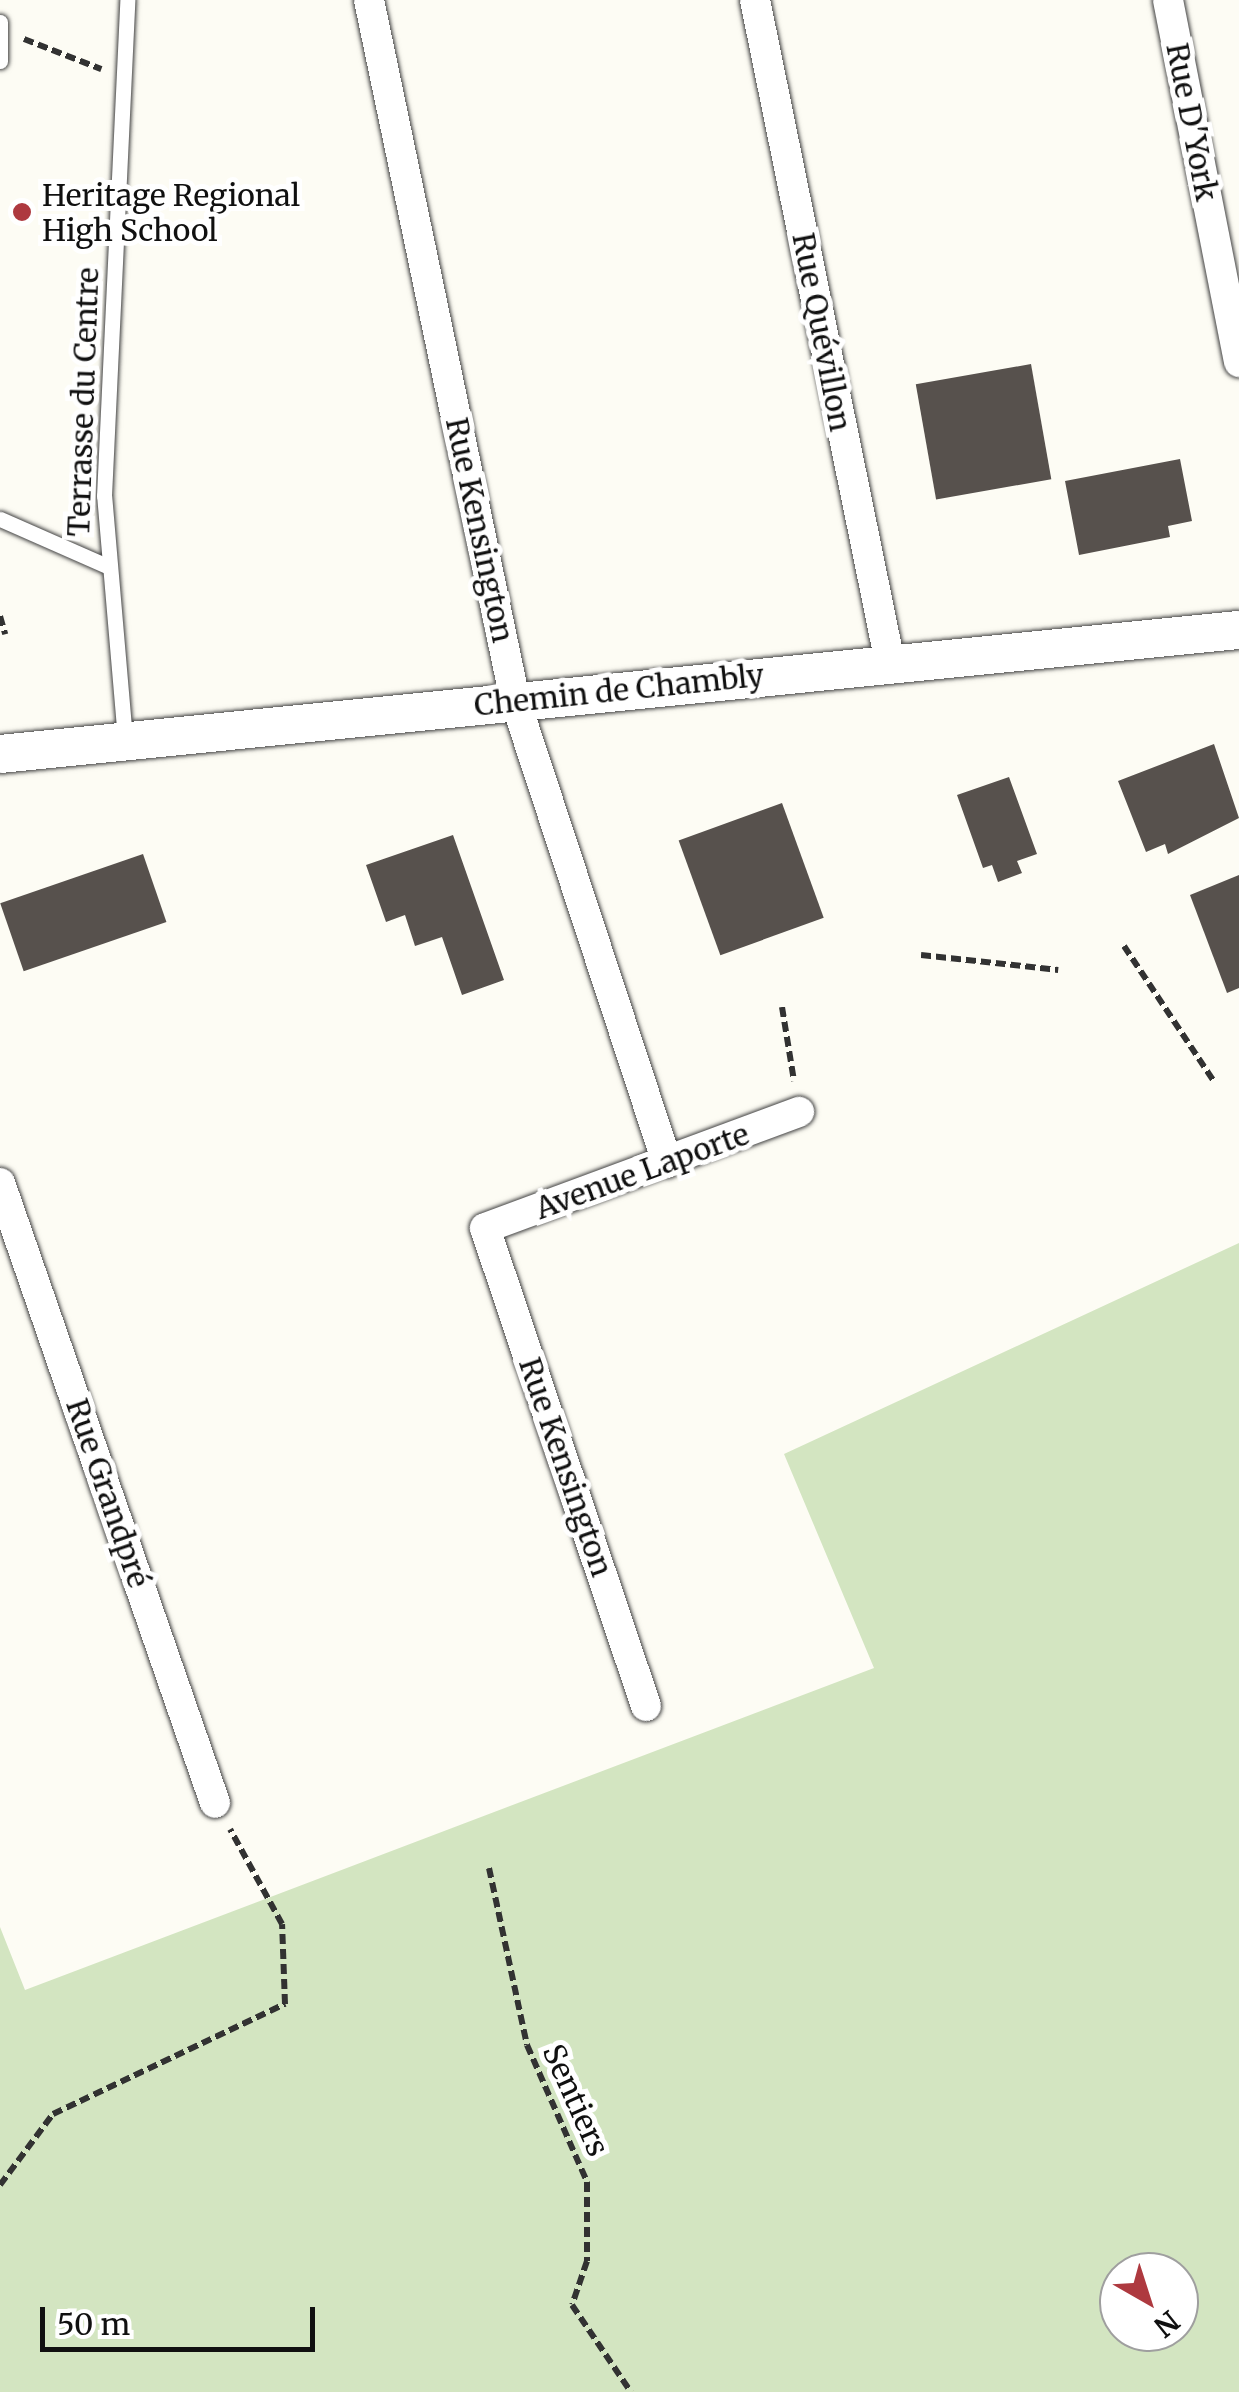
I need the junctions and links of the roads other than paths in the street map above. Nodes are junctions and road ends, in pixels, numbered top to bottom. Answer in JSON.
{"nodes":[{"id":1,"x":127,"y":0,"type":"edge"},
{"id":2,"x":369,"y":0,"type":"edge"},
{"id":3,"x":755,"y":0,"type":"edge"},
{"id":4,"x":1168,"y":0,"type":"edge"},
{"id":5,"x":1,"y":26,"type":"edge"},
{"id":6,"x":0,"y":61,"type":"edge"},
{"id":7,"x":1239,"y":362,"type":"edge"},
{"id":8,"x":0,"y":519,"type":"edge"},
{"id":9,"x":108,"y":566,"type":"junction"},
{"id":10,"x":1239,"y":630,"type":"edge"},
{"id":11,"x":890,"y":663,"type":"junction"},
{"id":12,"x":515,"y":700,"type":"junction"},
{"id":13,"x":125,"y":744,"type":"junction"},
{"id":14,"x":0,"y":754,"type":"edge"},
{"id":15,"x":799,"y":1112,"type":"road end"},
{"id":16,"x":666,"y":1163,"type":"junction"},
{"id":17,"x":0,"y":1182,"type":"edge"},
{"id":18,"x":485,"y":1228,"type":"joint"},
{"id":19,"x":646,"y":1706,"type":"dead end"},
{"id":20,"x":215,"y":1803,"type":"road end"}],
"edges":[{"from":1,"to":9,"type":"lane","name":"Terrasse du Centre"},
{"from":2,"to":12,"type":"street","name":"Rue Kensington"},
{"from":3,"to":11,"type":"street","name":"Rue Quévillon"},
{"from":4,"to":7,"type":"street","name":"Rue D'York"},
{"from":5,"to":6,"type":"lane"},
{"from":8,"to":9,"type":"lane"},
{"from":9,"to":13,"type":"lane","name":"Terrasse du Centre"},
{"from":10,"to":11,"type":"street","name":"Chemin de Chambly"},
{"from":11,"to":12,"type":"street","name":"Chemin de Chambly"},
{"from":12,"to":13,"type":"street","name":"Chemin de Chambly"},
{"from":12,"to":16,"type":"street","name":"Rue Kensington"},
{"from":13,"to":14,"type":"street","name":"Chemin de Chambly"},
{"from":15,"to":16,"type":"street","name":"Avenue Laporte"},
{"from":16,"to":18,"type":"street","name":"Avenue Laporte"},
{"from":17,"to":20,"type":"street","name":"Rue Grandpré"},
{"from":18,"to":19,"type":"street","name":"Rue Kensington"}]}
